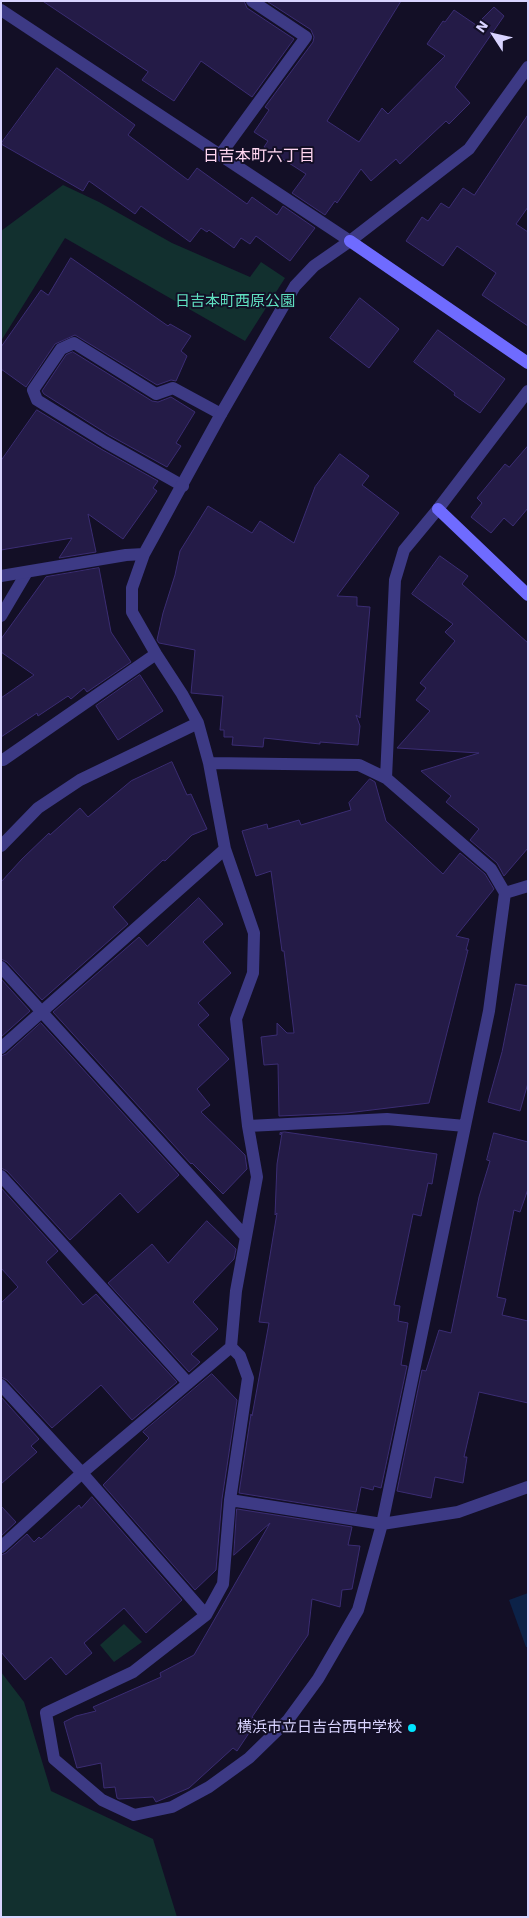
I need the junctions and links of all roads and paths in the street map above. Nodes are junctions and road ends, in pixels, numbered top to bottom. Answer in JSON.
{"nodes":[{"id":1,"x":252,"y":1,"type":"edge"},
{"id":2,"x":1,"y":10,"type":"edge"},
{"id":3,"x":528,"y":67,"type":"edge"},
{"id":4,"x":220,"y":155,"type":"junction"},
{"id":5,"x":350,"y":241,"type":"junction"},
{"id":6,"x":528,"y":363,"type":"edge"},
{"id":7,"x":528,"y":391,"type":"edge"},
{"id":8,"x":221,"y":414,"type":"junction"},
{"id":9,"x":183,"y":486,"type":"junction"},
{"id":10,"x":438,"y":509,"type":"junction"},
{"id":11,"x":144,"y":554,"type":"junction"},
{"id":12,"x":27,"y":572,"type":"junction"},
{"id":13,"x":1,"y":576,"type":"edge"},
{"id":14,"x":528,"y":595,"type":"edge"},
{"id":15,"x":1,"y":616,"type":"edge"},
{"id":16,"x":156,"y":654,"type":"junction"},
{"id":17,"x":198,"y":723,"type":"junction"},
{"id":18,"x":3,"y":760,"type":"dead end"},
{"id":19,"x":209,"y":763,"type":"junction"},
{"id":20,"x":386,"y":778,"type":"junction"},
{"id":21,"x":1,"y":846,"type":"edge"},
{"id":22,"x":225,"y":849,"type":"junction"},
{"id":23,"x":528,"y":886,"type":"edge"},
{"id":24,"x":505,"y":893,"type":"junction"},
{"id":25,"x":1,"y":967,"type":"edge"},
{"id":26,"x":41,"y":1012,"type":"junction"},
{"id":27,"x":1,"y":1048,"type":"edge"},
{"id":28,"x":248,"y":1126,"type":"junction"},
{"id":29,"x":465,"y":1126,"type":"junction"},
{"id":30,"x":1,"y":1176,"type":"edge"},
{"id":31,"x":246,"y":1237,"type":"junction"},
{"id":32,"x":231,"y":1347,"type":"junction"},
{"id":33,"x":188,"y":1383,"type":"junction"},
{"id":34,"x":1,"y":1385,"type":"edge"},
{"id":35,"x":82,"y":1473,"type":"junction"},
{"id":36,"x":528,"y":1487,"type":"edge"},
{"id":37,"x":230,"y":1500,"type":"junction"},
{"id":38,"x":382,"y":1524,"type":"junction"},
{"id":39,"x":1,"y":1547,"type":"edge"},
{"id":40,"x":206,"y":1615,"type":"junction"}],
"edges":[{"from":1,"to":4,"type":"street"},
{"from":2,"to":4,"type":"street"},
{"from":3,"to":5,"type":"street"},
{"from":4,"to":5,"type":"street"},
{"from":5,"to":6,"type":"street"},
{"from":5,"to":8,"type":"street"},
{"from":7,"to":10,"type":"street"},
{"from":8,"to":9,"type":"street"},
{"from":8,"to":9,"type":"street"},
{"from":9,"to":11,"type":"street"},
{"from":10,"to":14,"type":"street"},
{"from":10,"to":20,"type":"street"},
{"from":11,"to":12,"type":"street"},
{"from":11,"to":16,"type":"street"},
{"from":12,"to":13,"type":"street"},
{"from":12,"to":15,"type":"street"},
{"from":16,"to":17,"type":"street"},
{"from":16,"to":18,"type":"street"},
{"from":17,"to":19,"type":"street"},
{"from":17,"to":21,"type":"street"},
{"from":19,"to":20,"type":"street"},
{"from":19,"to":22,"type":"street"},
{"from":20,"to":24,"type":"street"},
{"from":22,"to":26,"type":"street"},
{"from":22,"to":28,"type":"street"},
{"from":23,"to":24,"type":"street"},
{"from":24,"to":29,"type":"street"},
{"from":25,"to":26,"type":"street"},
{"from":26,"to":27,"type":"street"},
{"from":26,"to":31,"type":"street"},
{"from":28,"to":29,"type":"street"},
{"from":28,"to":31,"type":"street"},
{"from":29,"to":38,"type":"street"},
{"from":30,"to":33,"type":"street"},
{"from":31,"to":32,"type":"street"},
{"from":32,"to":33,"type":"street"},
{"from":32,"to":37,"type":"street"},
{"from":33,"to":35,"type":"street"},
{"from":34,"to":35,"type":"street"},
{"from":35,"to":39,"type":"street"},
{"from":35,"to":40,"type":"street"},
{"from":36,"to":38,"type":"street"},
{"from":37,"to":38,"type":"street"},
{"from":37,"to":40,"type":"street"},
{"from":38,"to":40,"type":"street"}]}
